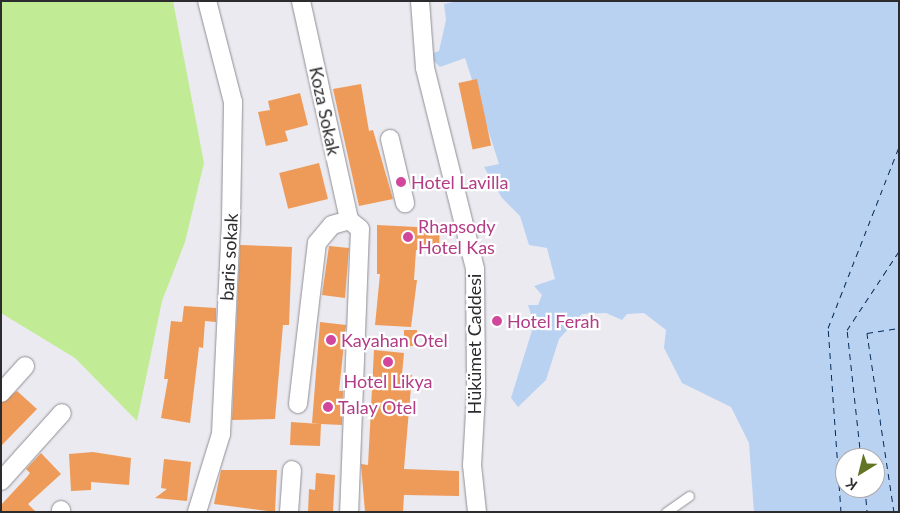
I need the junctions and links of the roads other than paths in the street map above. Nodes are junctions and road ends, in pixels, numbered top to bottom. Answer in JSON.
{"nodes":[{"id":1,"x":207,"y":1,"type":"edge"},
{"id":2,"x":301,"y":1,"type":"edge"},
{"id":3,"x":420,"y":1,"type":"edge"},
{"id":4,"x":390,"y":139,"type":"dead end"},
{"id":5,"x":405,"y":203,"type":"dead end"},
{"id":6,"x":349,"y":220,"type":"junction"},
{"id":7,"x":25,"y":366,"type":"dead end"},
{"id":8,"x":1,"y":393,"type":"edge"},
{"id":9,"x":298,"y":404,"type":"dead end"},
{"id":10,"x":62,"y":413,"type":"dead end"},
{"id":11,"x":292,"y":470,"type":"dead end"},
{"id":12,"x":1,"y":481,"type":"edge"},
{"id":13,"x":689,"y":496,"type":"dead end"},
{"id":14,"x":198,"y":512,"type":"edge"},
{"id":15,"x":289,"y":512,"type":"edge"},
{"id":16,"x":349,"y":512,"type":"edge"},
{"id":17,"x":476,"y":512,"type":"edge"},
{"id":18,"x":666,"y":512,"type":"edge"}],
"edges":[{"from":1,"to":14,"type":"street","name":"baris sokak"},
{"from":2,"to":6,"type":"street","name":"Koza Sokak"},
{"from":3,"to":17,"type":"street","name":"Hükümet Caddesi"},
{"from":4,"to":5,"type":"street"},
{"from":6,"to":9,"type":"street"},
{"from":6,"to":16,"type":"street","name":"Koza Sokak"},
{"from":7,"to":8,"type":"street"},
{"from":10,"to":12,"type":"street"},
{"from":11,"to":15,"type":"street"},
{"from":13,"to":18,"type":"lane"}]}
